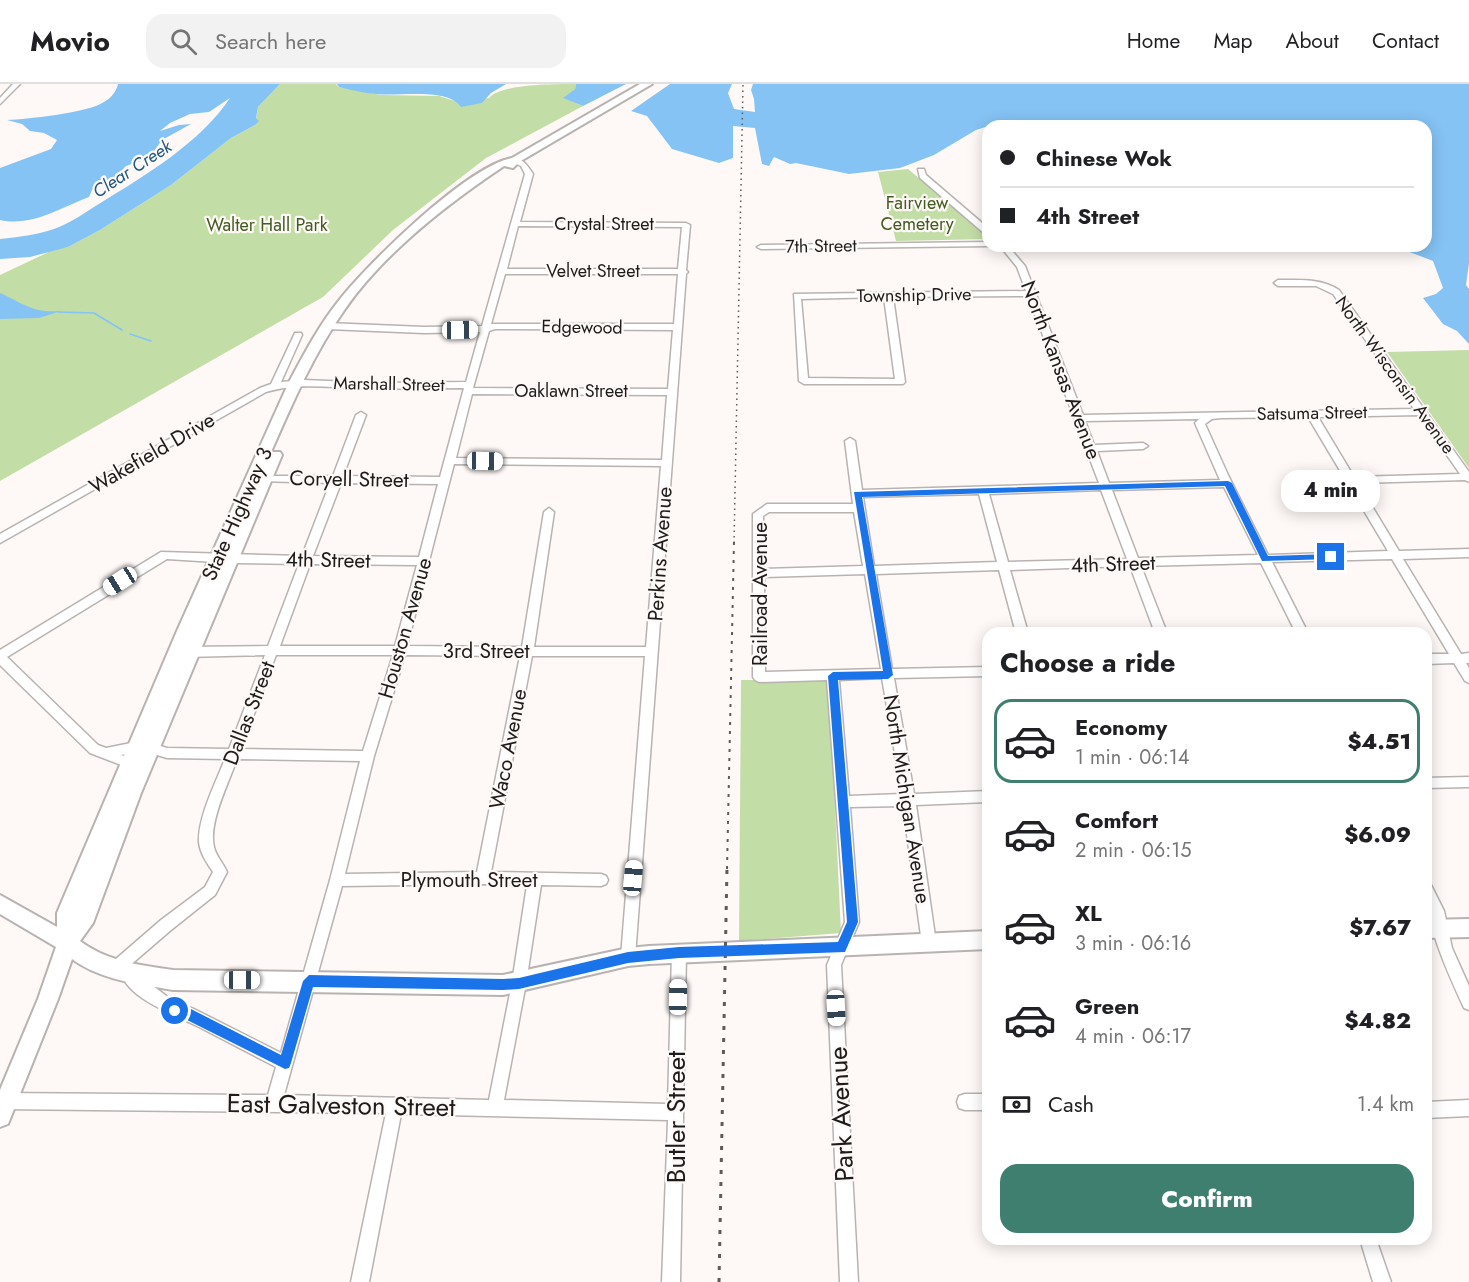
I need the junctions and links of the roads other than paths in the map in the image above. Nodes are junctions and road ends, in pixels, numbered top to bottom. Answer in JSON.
{"nodes":[{"id":1,"x":17,"y":84,"type":"edge"},
{"id":2,"x":647,"y":84,"type":"edge"},
{"id":3,"x":0,"y":102,"type":"edge"},
{"id":4,"x":515,"y":160,"type":"junction"},
{"id":5,"x":921,"y":171,"type":"dead end"},
{"id":6,"x":515,"y":224,"type":"junction"},
{"id":7,"x":982,"y":227,"type":"edge"},
{"id":8,"x":687,"y":231,"type":"joint"},
{"id":9,"x":982,"y":244,"type":"edge"},
{"id":10,"x":761,"y":247,"type":"dead end"},
{"id":11,"x":1010,"y":252,"type":"edge"},
{"id":12,"x":502,"y":271,"type":"junction"},
{"id":13,"x":684,"y":272,"type":"junction"},
{"id":14,"x":1278,"y":283,"type":"dead end"},
{"id":15,"x":1031,"y":293,"type":"junction"},
{"id":16,"x":888,"y":295,"type":"junction"},
{"id":17,"x":332,"y":326,"type":"junction"},
{"id":18,"x":679,"y":327,"type":"junction"},
{"id":19,"x":486,"y":329,"type":"junction"},
{"id":20,"x":298,"y":335,"type":"dead end"},
{"id":21,"x":302,"y":381,"type":"junction"},
{"id":22,"x":274,"y":386,"type":"junction"},
{"id":23,"x":469,"y":388,"type":"junction"},
{"id":24,"x":673,"y":392,"type":"junction"},
{"id":25,"x":1422,"y":412,"type":"junction"},
{"id":26,"x":1311,"y":413,"type":"junction"},
{"id":27,"x":361,"y":415,"type":"dead end"},
{"id":28,"x":1079,"y":418,"type":"junction"},
{"id":29,"x":1206,"y":418,"type":"junction"},
{"id":30,"x":850,"y":441,"type":"dead end"},
{"id":31,"x":1143,"y":446,"type":"dead end"},
{"id":32,"x":1090,"y":448,"type":"junction"},
{"id":33,"x":451,"y":460,"type":"junction"},
{"id":34,"x":667,"y":463,"type":"junction"},
{"id":35,"x":258,"y":478,"type":"junction"},
{"id":36,"x":1468,"y":478,"type":"edge"},
{"id":37,"x":337,"y":480,"type":"junction"},
{"id":38,"x":1352,"y":480,"type":"junction"},
{"id":39,"x":446,"y":481,"type":"junction"},
{"id":40,"x":1228,"y":483,"type":"junction"},
{"id":41,"x":1106,"y":486,"type":"junction"},
{"id":42,"x":983,"y":490,"type":"junction"},
{"id":43,"x":857,"y":494,"type":"junction"},
{"id":44,"x":859,"y":508,"type":"junction"},
{"id":45,"x":549,"y":512,"type":"dead end"},
{"id":46,"x":0,"y":538,"type":"edge"},
{"id":47,"x":1469,"y":553,"type":"edge"},
{"id":48,"x":1397,"y":555,"type":"junction"},
{"id":49,"x":225,"y":558,"type":"junction"},
{"id":50,"x":308,"y":559,"type":"junction"},
{"id":51,"x":1266,"y":559,"type":"junction"},
{"id":52,"x":424,"y":561,"type":"junction"},
{"id":53,"x":1135,"y":563,"type":"junction"},
{"id":54,"x":1004,"y":567,"type":"junction"},
{"id":55,"x":870,"y":571,"type":"junction"},
{"id":56,"x":758,"y":573,"type":"junction"},
{"id":57,"x":1020,"y":627,"type":"edge"},
{"id":58,"x":1159,"y":627,"type":"edge"},
{"id":59,"x":1299,"y":627,"type":"edge"},
{"id":60,"x":273,"y":650,"type":"junction"},
{"id":61,"x":400,"y":651,"type":"junction"},
{"id":62,"x":183,"y":652,"type":"junction"},
{"id":63,"x":527,"y":652,"type":"junction"},
{"id":64,"x":652,"y":652,"type":"junction"},
{"id":65,"x":0,"y":657,"type":"edge"},
{"id":66,"x":1463,"y":658,"type":"edge"},
{"id":67,"x":1432,"y":659,"type":"edge"},
{"id":68,"x":982,"y":671,"type":"edge"},
{"id":69,"x":888,"y":675,"type":"junction"},
{"id":70,"x":833,"y":676,"type":"junction"},
{"id":71,"x":1469,"y":678,"type":"edge"},
{"id":72,"x":234,"y":754,"type":"junction"},
{"id":73,"x":141,"y":755,"type":"junction"},
{"id":74,"x":368,"y":756,"type":"junction"},
{"id":75,"x":1469,"y":782,"type":"edge"},
{"id":76,"x":1432,"y":783,"type":"edge"},
{"id":77,"x":982,"y":797,"type":"edge"},
{"id":78,"x":909,"y":800,"type":"junction"},
{"id":79,"x":843,"y":802,"type":"junction"},
{"id":80,"x":483,"y":878,"type":"junction"},
{"id":81,"x":535,"y":879,"type":"junction"},
{"id":82,"x":337,"y":880,"type":"junction"},
{"id":83,"x":601,"y":880,"type":"dead end"},
{"id":84,"x":1432,"y":901,"type":"edge"},
{"id":85,"x":0,"y":904,"type":"edge"},
{"id":86,"x":1469,"y":928,"type":"edge"},
{"id":87,"x":1434,"y":929,"type":"edge"},
{"id":88,"x":982,"y":940,"type":"edge"},
{"id":89,"x":67,"y":943,"type":"junction"},
{"id":90,"x":929,"y":943,"type":"junction"},
{"id":91,"x":841,"y":948,"type":"junction"},
{"id":92,"x":679,"y":953,"type":"junction"},
{"id":93,"x":628,"y":957,"type":"junction"},
{"id":94,"x":121,"y":971,"type":"junction"},
{"id":95,"x":309,"y":981,"type":"junction"},
{"id":96,"x":519,"y":983,"type":"junction"},
{"id":97,"x":1469,"y":1003,"type":"edge"},
{"id":98,"x":285,"y":1063,"type":"junction"},
{"id":99,"x":965,"y":1102,"type":"dead end"},
{"id":100,"x":982,"y":1102,"type":"edge"},
{"id":101,"x":274,"y":1103,"type":"junction"},
{"id":102,"x":2,"y":1106,"type":"edge"},
{"id":103,"x":395,"y":1106,"type":"junction"},
{"id":104,"x":495,"y":1108,"type":"junction"},
{"id":105,"x":1469,"y":1108,"type":"edge"},
{"id":106,"x":1432,"y":1110,"type":"edge"},
{"id":107,"x":675,"y":1112,"type":"junction"},
{"id":108,"x":1370,"y":1245,"type":"edge"},
{"id":109,"x":360,"y":1282,"type":"edge"},
{"id":110,"x":671,"y":1282,"type":"edge"},
{"id":111,"x":849,"y":1282,"type":"edge"},
{"id":112,"x":1382,"y":1282,"type":"edge"}],
"edges":[{"from":1,"to":3,"type":"street"},
{"from":2,"to":4,"type":"main road","name":"State Highway 3"},
{"from":4,"to":6,"type":"street","name":"Houston Avenue"},
{"from":4,"to":17,"type":"main road","name":"State Highway 3"},
{"from":5,"to":7,"type":"street"},
{"from":6,"to":8,"type":"street","name":"Crystal Street"},
{"from":6,"to":12,"type":"street","name":"Houston Avenue"},
{"from":8,"to":13,"type":"street","name":"Perkins Avenue"},
{"from":9,"to":10,"type":"street","name":"7th Street"},
{"from":11,"to":15,"type":"street","name":"North Kansas Avenue"},
{"from":12,"to":13,"type":"street","name":"Velvet Street"},
{"from":12,"to":19,"type":"street","name":"Houston Avenue"},
{"from":13,"to":18,"type":"street","name":"Perkins Avenue"},
{"from":14,"to":25,"type":"street","name":"North Wisconsin Avenue"},
{"from":15,"to":16,"type":"street","name":"Township Drive"},
{"from":15,"to":28,"type":"street","name":"North Kansas Avenue"},
{"from":16,"to":16,"type":"street","name":"Township Drive"},
{"from":17,"to":19,"type":"street","name":"Edgewood"},
{"from":17,"to":21,"type":"main road","name":"State Highway 3"},
{"from":18,"to":19,"type":"street","name":"Edgewood"},
{"from":18,"to":24,"type":"street","name":"Perkins Avenue"},
{"from":19,"to":23,"type":"street","name":"Houston Avenue"},
{"from":20,"to":22,"type":"street"},
{"from":21,"to":22,"type":"street","name":"Wakefield Drive"},
{"from":21,"to":23,"type":"street","name":"Marshall Street"},
{"from":21,"to":35,"type":"main road","name":"State Highway 3"},
{"from":22,"to":46,"type":"street","name":"Wakefield Drive"},
{"from":23,"to":24,"type":"street","name":"Oaklawn Street"},
{"from":23,"to":33,"type":"street","name":"Houston Avenue"},
{"from":24,"to":34,"type":"street","name":"Perkins Avenue"},
{"from":25,"to":26,"type":"street","name":"Satsuma Street"},
{"from":25,"to":36,"type":"street","name":"North Wisconsin Avenue"},
{"from":26,"to":29,"type":"street","name":"Satsuma Street"},
{"from":26,"to":38,"type":"street"},
{"from":27,"to":37,"type":"street","name":"Dallas Street"},
{"from":28,"to":29,"type":"street","name":"Satsuma Street"},
{"from":28,"to":32,"type":"street","name":"North Kansas Avenue"},
{"from":29,"to":40,"type":"street"},
{"from":30,"to":43,"type":"street","name":"North Michigan Avenue"},
{"from":31,"to":32,"type":"street"},
{"from":32,"to":41,"type":"street","name":"North Kansas Avenue"},
{"from":33,"to":34,"type":"street"},
{"from":33,"to":39,"type":"street","name":"Houston Avenue"},
{"from":34,"to":64,"type":"street","name":"Perkins Avenue"},
{"from":35,"to":37,"type":"street","name":"Coryell Street"},
{"from":35,"to":49,"type":"main road","name":"State Highway 3"},
{"from":36,"to":38,"type":"street"},
{"from":37,"to":39,"type":"street","name":"Coryell Street"},
{"from":37,"to":50,"type":"street","name":"Dallas Street"},
{"from":38,"to":48,"type":"street"},
{"from":39,"to":52,"type":"street","name":"Houston Avenue"},
{"from":40,"to":41,"type":"street"},
{"from":40,"to":51,"type":"street"},
{"from":41,"to":42,"type":"street"},
{"from":41,"to":53,"type":"street","name":"North Kansas Avenue"},
{"from":42,"to":43,"type":"street"},
{"from":42,"to":54,"type":"street"},
{"from":43,"to":44,"type":"street","name":"North Michigan Avenue"},
{"from":44,"to":55,"type":"street","name":"North Michigan Avenue"},
{"from":44,"to":56,"type":"street","name":"Railroad Avenue"},
{"from":45,"to":63,"type":"street","name":"Waco Avenue"},
{"from":47,"to":48,"type":"street","name":"4th Street"},
{"from":48,"to":51,"type":"street","name":"4th Street"},
{"from":48,"to":66,"type":"street"},
{"from":49,"to":50,"type":"street","name":"4th Street"},
{"from":49,"to":62,"type":"main road","name":"State Highway 3"},
{"from":49,"to":65,"type":"street","name":"4th Street"},
{"from":50,"to":52,"type":"street","name":"4th Street"},
{"from":50,"to":60,"type":"street","name":"Dallas Street"},
{"from":51,"to":53,"type":"street","name":"4th Street"},
{"from":51,"to":59,"type":"street"},
{"from":52,"to":61,"type":"street","name":"Houston Avenue"},
{"from":53,"to":54,"type":"street","name":"4th Street"},
{"from":53,"to":58,"type":"street","name":"North Kansas Avenue"},
{"from":54,"to":55,"type":"street","name":"4th Street"},
{"from":54,"to":57,"type":"street"},
{"from":55,"to":56,"type":"street","name":"4th Street"},
{"from":55,"to":69,"type":"street","name":"North Michigan Avenue"},
{"from":56,"to":70,"type":"street","name":"Railroad Avenue"},
{"from":60,"to":61,"type":"street","name":"3rd Street"},
{"from":60,"to":62,"type":"street","name":"3rd Street"},
{"from":60,"to":72,"type":"street","name":"Dallas Street"},
{"from":61,"to":63,"type":"street","name":"3rd Street"},
{"from":61,"to":74,"type":"street","name":"Houston Avenue"},
{"from":62,"to":73,"type":"main road","name":"State Highway 3"},
{"from":63,"to":64,"type":"street","name":"3rd Street"},
{"from":63,"to":80,"type":"street","name":"Waco Avenue"},
{"from":64,"to":93,"type":"street","name":"Perkins Avenue"},
{"from":65,"to":73,"type":"street"},
{"from":66,"to":67,"type":"street"},
{"from":66,"to":71,"type":"street"},
{"from":68,"to":69,"type":"street"},
{"from":69,"to":70,"type":"street"},
{"from":69,"to":78,"type":"street","name":"North Michigan Avenue"},
{"from":70,"to":79,"type":"street","name":"Park Avenue"},
{"from":72,"to":73,"type":"street"},
{"from":72,"to":74,"type":"street"},
{"from":72,"to":94,"type":"street","name":"Dallas Street"},
{"from":73,"to":89,"type":"main road","name":"State Highway 3"},
{"from":74,"to":82,"type":"street","name":"Houston Avenue"},
{"from":75,"to":76,"type":"street"},
{"from":77,"to":78,"type":"street"},
{"from":78,"to":79,"type":"street"},
{"from":78,"to":90,"type":"street","name":"North Michigan Avenue"},
{"from":79,"to":91,"type":"street","name":"Park Avenue"},
{"from":80,"to":81,"type":"street","name":"Plymouth Street"},
{"from":80,"to":82,"type":"street","name":"Plymouth Street"},
{"from":81,"to":83,"type":"street","name":"Plymouth Street"},
{"from":81,"to":96,"type":"street"},
{"from":82,"to":95,"type":"street","name":"Houston Avenue"},
{"from":84,"to":87,"type":"street"},
{"from":85,"to":89,"type":"main road"},
{"from":86,"to":87,"type":"main road"},
{"from":87,"to":97,"type":"street"},
{"from":88,"to":90,"type":"main road"},
{"from":89,"to":94,"type":"main road"},
{"from":89,"to":102,"type":"main road","name":"State Highway 3"},
{"from":90,"to":91,"type":"main road"},
{"from":91,"to":92,"type":"main road"},
{"from":91,"to":111,"type":"street","name":"Park Avenue"},
{"from":92,"to":93,"type":"main road"},
{"from":92,"to":107,"type":"street","name":"Butler Street"},
{"from":93,"to":96,"type":"main road"},
{"from":94,"to":95,"type":"main road"},
{"from":94,"to":98,"type":"street"},
{"from":95,"to":96,"type":"main road"},
{"from":95,"to":98,"type":"street","name":"Houston Avenue"},
{"from":96,"to":104,"type":"street"},
{"from":98,"to":101,"type":"street","name":"Houston Avenue"},
{"from":99,"to":100,"type":"street"},
{"from":101,"to":102,"type":"street","name":"East Galveston Street"},
{"from":101,"to":103,"type":"street","name":"East Galveston Street"},
{"from":103,"to":104,"type":"street","name":"East Galveston Street"},
{"from":103,"to":109,"type":"street"},
{"from":104,"to":107,"type":"street","name":"East Galveston Street"},
{"from":105,"to":106,"type":"street"},
{"from":107,"to":110,"type":"street","name":"Butler Street"},
{"from":108,"to":112,"type":"street"}]}
